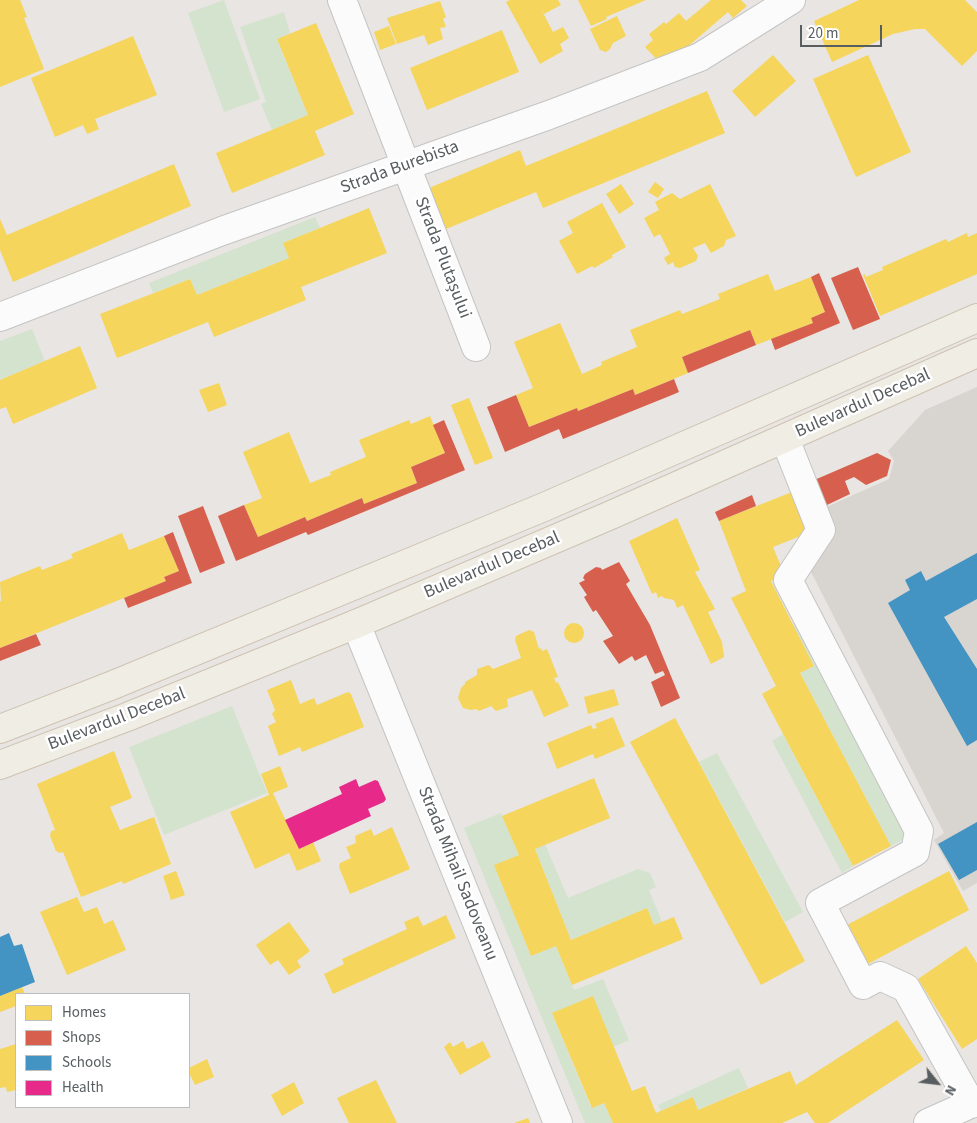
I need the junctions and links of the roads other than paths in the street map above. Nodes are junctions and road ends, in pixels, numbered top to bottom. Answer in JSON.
{"nodes":[{"id":1,"x":342,"y":0,"type":"edge"},
{"id":2,"x":791,"y":0,"type":"edge"},
{"id":3,"x":407,"y":166,"type":"junction"},
{"id":4,"x":0,"y":317,"type":"edge"},
{"id":5,"x":977,"y":318,"type":"edge"},
{"id":6,"x":476,"y":348,"type":"dead end"},
{"id":7,"x":977,"y":353,"type":"edge"},
{"id":8,"x":785,"y":439,"type":"junction"},
{"id":9,"x":356,"y":624,"type":"junction"},
{"id":10,"x":0,"y":729,"type":"edge"},
{"id":11,"x":0,"y":765,"type":"edge"},
{"id":12,"x":974,"y":1102,"type":"edge"},
{"id":13,"x":558,"y":1123,"type":"edge"},
{"id":14,"x":928,"y":1123,"type":"edge"}],
"edges":[{"from":1,"to":3,"type":"street","name":"Strada Plutașului"},
{"from":2,"to":3,"type":"street","name":"Strada Burebista"},
{"from":3,"to":4,"type":"street","name":"Strada Burebista"},
{"from":3,"to":6,"type":"street","name":"Strada Plutașului"},
{"from":5,"to":10,"type":"main road","name":"Bulevardul Decebal"},
{"from":7,"to":8,"type":"main road","name":"Bulevardul Decebal"},
{"from":8,"to":9,"type":"main road","name":"Bulevardul Decebal"},
{"from":8,"to":12,"type":"street"},
{"from":9,"to":11,"type":"main road","name":"Bulevardul Decebal"},
{"from":9,"to":13,"type":"street","name":"Strada Mihail Sadoveanu"},
{"from":12,"to":14,"type":"street"}]}
